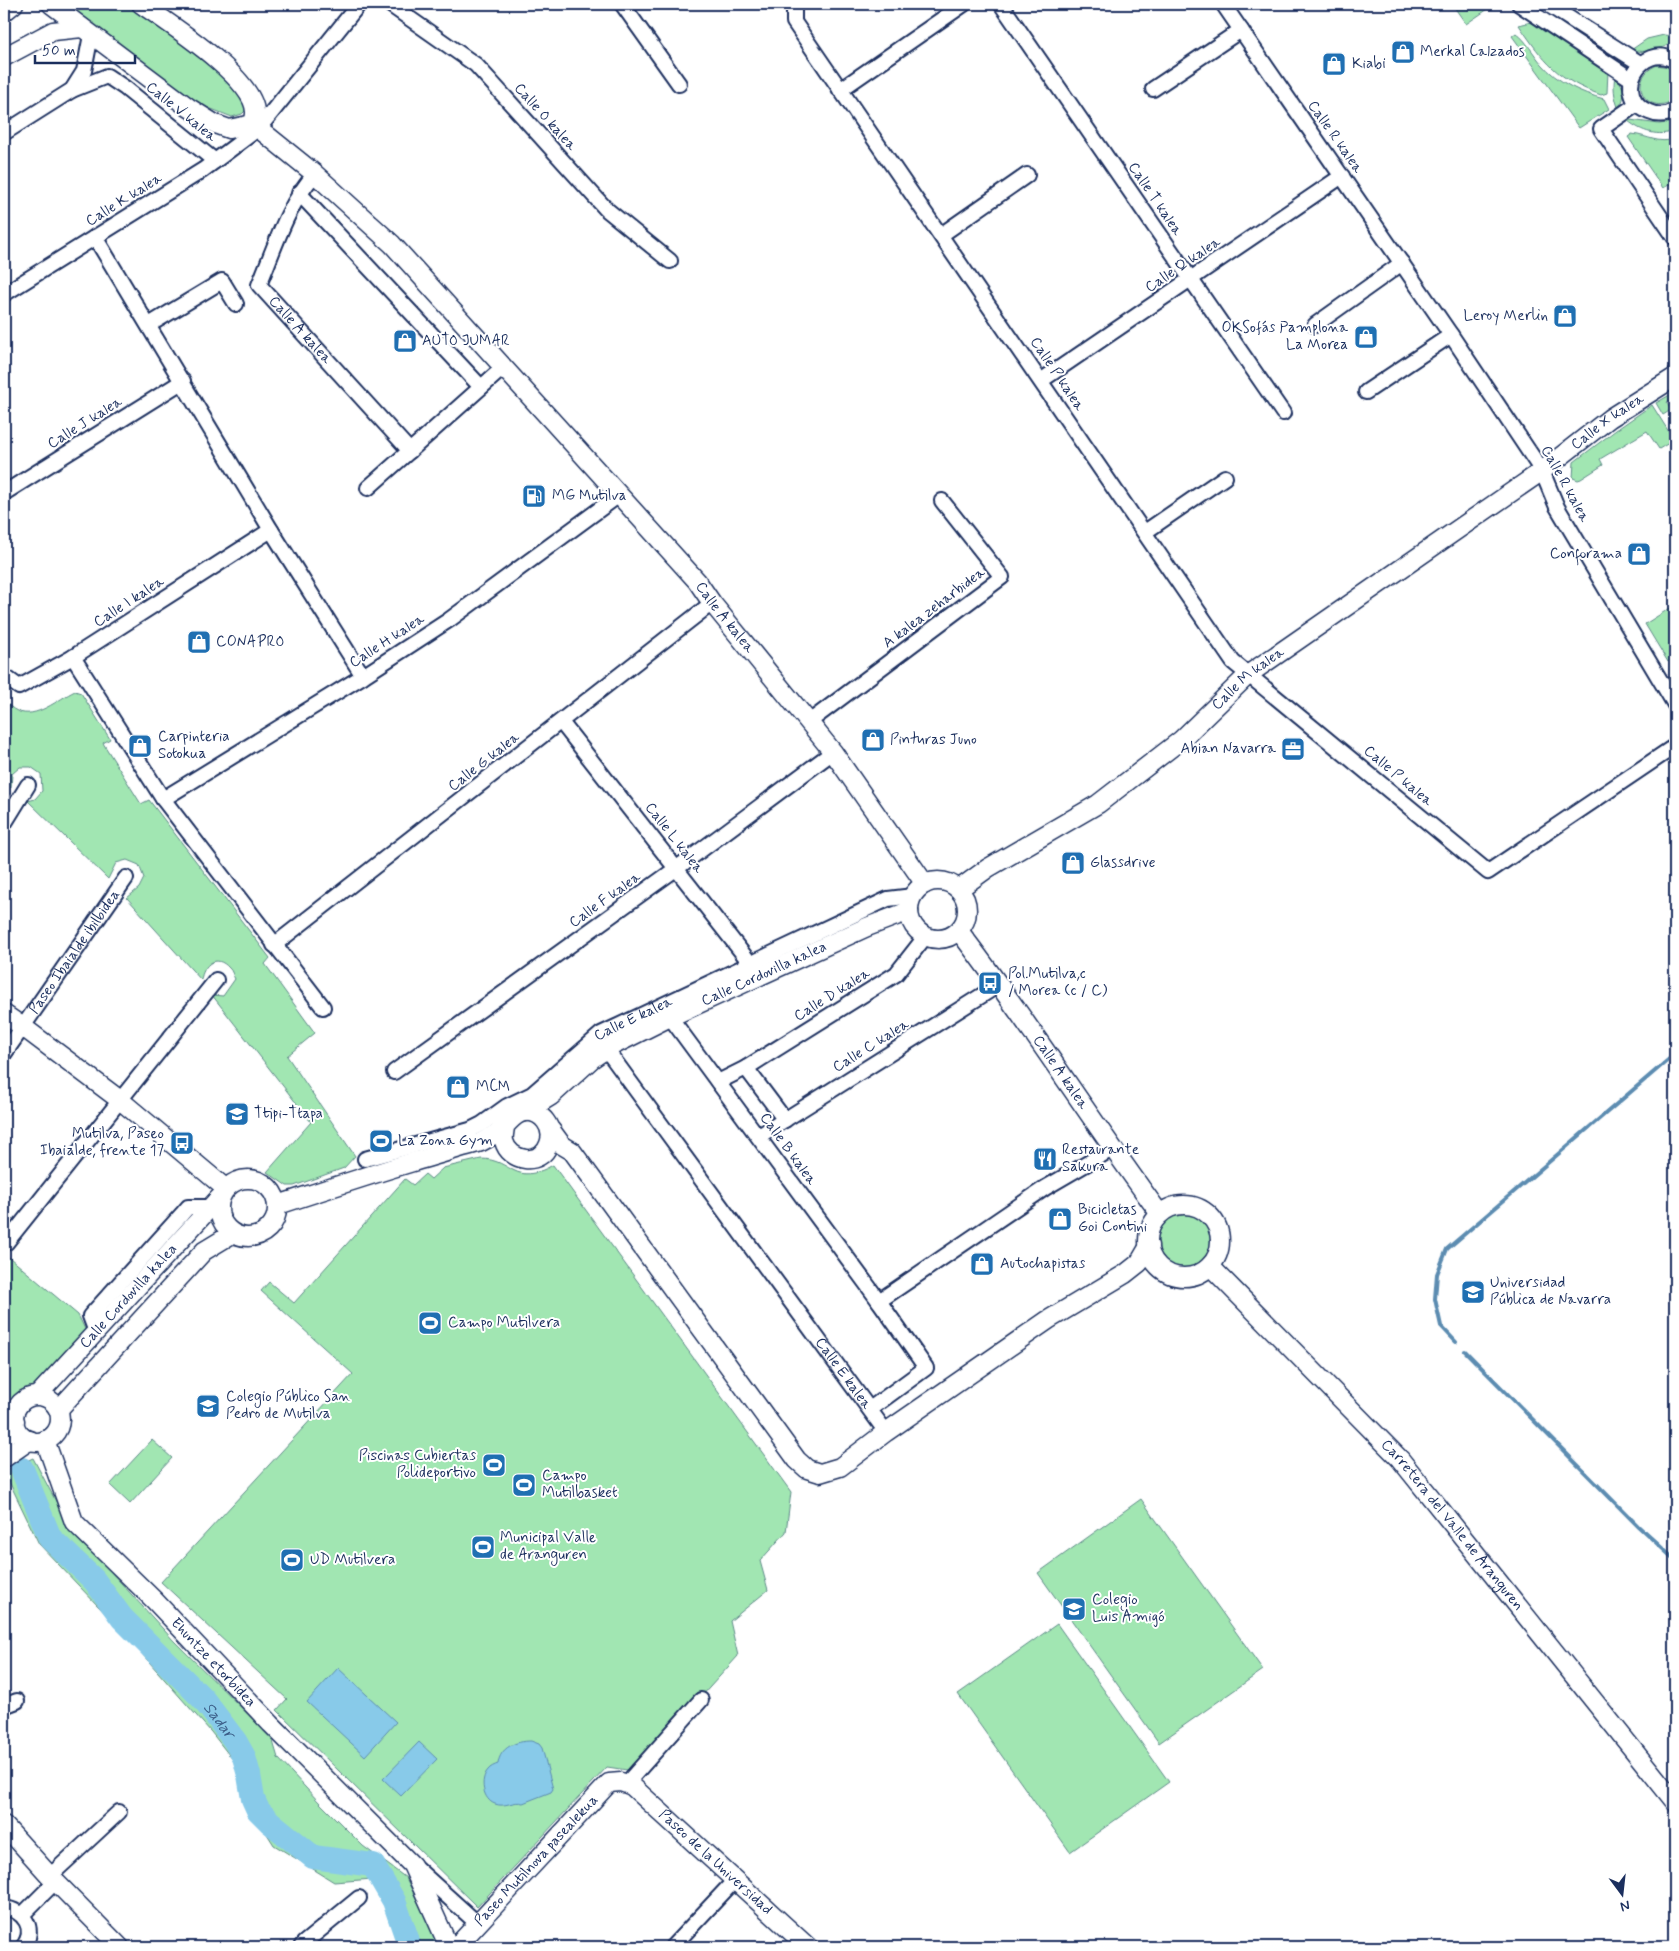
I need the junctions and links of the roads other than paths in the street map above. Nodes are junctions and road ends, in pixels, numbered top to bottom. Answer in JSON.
{"nodes":[{"id":1,"x":14,"y":4,"type":"edge"},
{"id":2,"x":51,"y":4,"type":"edge"},
{"id":3,"x":141,"y":4,"type":"edge"},
{"id":4,"x":359,"y":4,"type":"edge"},
{"id":5,"x":389,"y":4,"type":"edge"},
{"id":6,"x":622,"y":4,"type":"edge"},
{"id":7,"x":794,"y":4,"type":"edge"},
{"id":8,"x":964,"y":4,"type":"edge"},
{"id":9,"x":1001,"y":4,"type":"edge"},
{"id":10,"x":1223,"y":4,"type":"edge"},
{"id":11,"x":1519,"y":4,"type":"edge"},
{"id":12,"x":1547,"y":4,"type":"edge"},
{"id":13,"x":4,"y":12,"type":"edge"},
{"id":14,"x":1241,"y":30,"type":"junction"},
{"id":15,"x":86,"y":32,"type":"junction"},
{"id":16,"x":4,"y":57,"type":"edge"},
{"id":17,"x":1674,"y":58,"type":"edge"},
{"id":18,"x":1640,"y":64,"type":"junction"},
{"id":19,"x":1632,"y":79,"type":"junction"},
{"id":20,"x":679,"y":84,"type":"dead end"},
{"id":21,"x":1153,"y":89,"type":"dead end"},
{"id":22,"x":72,"y":90,"type":"junction"},
{"id":23,"x":840,"y":90,"type":"junction"},
{"id":24,"x":1637,"y":104,"type":"junction"},
{"id":25,"x":1675,"y":110,"type":"edge"},
{"id":26,"x":256,"y":126,"type":"junction"},
{"id":27,"x":4,"y":133,"type":"edge"},
{"id":28,"x":215,"y":161,"type":"junction"},
{"id":29,"x":315,"y":174,"type":"junction"},
{"id":30,"x":1027,"y":175,"type":"dead end"},
{"id":31,"x":1342,"y":176,"type":"junction"},
{"id":32,"x":299,"y":193,"type":"junction"},
{"id":33,"x":941,"y":235,"type":"junction"},
{"id":34,"x":95,"y":238,"type":"junction"},
{"id":35,"x":1675,"y":238,"type":"edge"},
{"id":36,"x":670,"y":261,"type":"dead end"},
{"id":37,"x":1402,"y":263,"type":"junction"},
{"id":38,"x":1190,"y":279,"type":"junction"},
{"id":39,"x":4,"y":294,"type":"edge"},
{"id":40,"x":236,"y":304,"type":"dead end"},
{"id":41,"x":149,"y":325,"type":"junction"},
{"id":42,"x":1315,"y":325,"type":"dead end"},
{"id":43,"x":1451,"y":334,"type":"junction"},
{"id":44,"x":504,"y":367,"type":"junction"},
{"id":45,"x":1675,"y":377,"type":"edge"},
{"id":46,"x":1042,"y":380,"type":"junction"},
{"id":47,"x":183,"y":381,"type":"junction"},
{"id":48,"x":481,"y":387,"type":"junction"},
{"id":49,"x":1366,"y":392,"type":"dead end"},
{"id":50,"x":1283,"y":413,"type":"dead end"},
{"id":51,"x":410,"y":451,"type":"junction"},
{"id":52,"x":1542,"y":471,"type":"junction"},
{"id":53,"x":1225,"y":477,"type":"dead end"},
{"id":54,"x":368,"y":488,"type":"dead end"},
{"id":55,"x":4,"y":493,"type":"edge"},
{"id":56,"x":619,"y":495,"type":"junction"},
{"id":57,"x":942,"y":501,"type":"dead end"},
{"id":58,"x":271,"y":530,"type":"junction"},
{"id":59,"x":1145,"y":532,"type":"junction"},
{"id":60,"x":712,"y":603,"type":"junction"},
{"id":61,"x":73,"y":657,"type":"junction"},
{"id":62,"x":1249,"y":674,"type":"junction"},
{"id":63,"x":4,"y":676,"type":"edge"},
{"id":64,"x":363,"y":676,"type":"junction"},
{"id":65,"x":1675,"y":705,"type":"edge"},
{"id":66,"x":561,"y":722,"type":"junction"},
{"id":67,"x":809,"y":722,"type":"junction"},
{"id":68,"x":1675,"y":746,"type":"edge"},
{"id":69,"x":833,"y":752,"type":"junction"},
{"id":70,"x":28,"y":785,"type":"dead end"},
{"id":71,"x":163,"y":799,"type":"junction"},
{"id":72,"x":4,"y":824,"type":"edge"},
{"id":73,"x":677,"y":868,"type":"junction"},
{"id":74,"x":126,"y":878,"type":"dead end"},
{"id":75,"x":958,"y":889,"type":"junction"},
{"id":76,"x":916,"y":897,"type":"junction"},
{"id":77,"x":959,"y":931,"type":"junction"},
{"id":78,"x":924,"y":937,"type":"junction"},
{"id":79,"x":274,"y":945,"type":"junction"},
{"id":80,"x":754,"y":971,"type":"junction"},
{"id":81,"x":216,"y":980,"type":"dead end"},
{"id":82,"x":1000,"y":984,"type":"junction"},
{"id":83,"x":323,"y":1007,"type":"dead end"},
{"id":84,"x":4,"y":1014,"type":"edge"},
{"id":85,"x":670,"y":1017,"type":"junction"},
{"id":86,"x":24,"y":1027,"type":"junction"},
{"id":87,"x":606,"y":1049,"type":"junction"},
{"id":88,"x":4,"y":1054,"type":"edge"},
{"id":89,"x":746,"y":1068,"type":"junction"},
{"id":90,"x":394,"y":1072,"type":"dead end"},
{"id":91,"x":718,"y":1082,"type":"junction"},
{"id":92,"x":551,"y":1096,"type":"junction"},
{"id":93,"x":120,"y":1100,"type":"junction"},
{"id":94,"x":525,"y":1112,"type":"junction"},
{"id":95,"x":784,"y":1120,"type":"junction"},
{"id":96,"x":505,"y":1126,"type":"junction"},
{"id":97,"x":548,"y":1126,"type":"junction"},
{"id":98,"x":759,"y":1136,"type":"junction"},
{"id":99,"x":480,"y":1142,"type":"junction"},
{"id":100,"x":507,"y":1147,"type":"junction"},
{"id":101,"x":1112,"y":1149,"type":"junction"},
{"id":102,"x":544,"y":1152,"type":"junction"},
{"id":103,"x":365,"y":1159,"type":"dead end"},
{"id":104,"x":585,"y":1169,"type":"junction"},
{"id":105,"x":218,"y":1198,"type":"junction"},
{"id":106,"x":278,"y":1205,"type":"junction"},
{"id":107,"x":1160,"y":1214,"type":"junction"},
{"id":108,"x":232,"y":1234,"type":"junction"},
{"id":109,"x":6,"y":1243,"type":"dead end"},
{"id":110,"x":1149,"y":1246,"type":"junction"},
{"id":111,"x":1210,"y":1266,"type":"junction"},
{"id":112,"x":1163,"y":1270,"type":"junction"},
{"id":113,"x":1125,"y":1274,"type":"junction"},
{"id":114,"x":879,"y":1300,"type":"junction"},
{"id":115,"x":38,"y":1396,"type":"junction"},
{"id":116,"x":870,"y":1409,"type":"junction"},
{"id":117,"x":59,"y":1410,"type":"junction"},
{"id":118,"x":14,"y":1421,"type":"junction"},
{"id":119,"x":886,"y":1432,"type":"junction"},
{"id":120,"x":4,"y":1438,"type":"edge"},
{"id":121,"x":38,"y":1440,"type":"junction"},
{"id":122,"x":4,"y":1458,"type":"edge"},
{"id":123,"x":701,"y":1700,"type":"dead end"},
{"id":124,"x":624,"y":1783,"type":"junction"},
{"id":125,"x":1675,"y":1802,"type":"edge"},
{"id":126,"x":119,"y":1812,"type":"dead end"},
{"id":127,"x":4,"y":1825,"type":"edge"},
{"id":128,"x":412,"y":1865,"type":"junction"},
{"id":129,"x":53,"y":1879,"type":"junction"},
{"id":130,"x":736,"y":1880,"type":"junction"},
{"id":131,"x":359,"y":1898,"type":"dead end"},
{"id":132,"x":4,"y":1908,"type":"edge"},
{"id":133,"x":22,"y":1915,"type":"junction"},
{"id":134,"x":478,"y":1924,"type":"junction"},
{"id":135,"x":23,"y":1947,"type":"edge"},
{"id":136,"x":120,"y":1947,"type":"edge"},
{"id":137,"x":301,"y":1947,"type":"edge"},
{"id":138,"x":450,"y":1947,"type":"edge"},
{"id":139,"x":456,"y":1947,"type":"edge"},
{"id":140,"x":672,"y":1947,"type":"edge"},
{"id":141,"x":808,"y":1947,"type":"edge"}],
"edges":[{"from":1,"to":13,"type":"street"},
{"from":2,"to":15,"type":"street"},
{"from":3,"to":26,"type":"street"},
{"from":4,"to":26,"type":"street"},
{"from":5,"to":36,"type":"street","name":"Calle O kalea"},
{"from":6,"to":20,"type":"street"},
{"from":7,"to":23,"type":"street","name":"Calle P kalea"},
{"from":8,"to":23,"type":"street"},
{"from":9,"to":38,"type":"street","name":"Calle T kalea"},
{"from":10,"to":14,"type":"street","name":"Calle R kalea"},
{"from":11,"to":19,"type":"street"},
{"from":12,"to":18,"type":"street"},
{"from":14,"to":21,"type":"street"},
{"from":14,"to":31,"type":"street","name":"Calle R kalea"},
{"from":15,"to":16,"type":"street"},
{"from":15,"to":22,"type":"street","name":"Calle V kalea"},
{"from":15,"to":26,"type":"street"},
{"from":17,"to":18,"type":"street"},
{"from":18,"to":19,"type":"street"},
{"from":19,"to":24,"type":"street"},
{"from":22,"to":27,"type":"street","name":"Calle V kalea"},
{"from":22,"to":28,"type":"street","name":"Calle V kalea"},
{"from":23,"to":33,"type":"street","name":"Calle P kalea"},
{"from":24,"to":25,"type":"street"},
{"from":24,"to":35,"type":"street"},
{"from":26,"to":28,"type":"street","name":"Calle K kalea"},
{"from":26,"to":29,"type":"street","name":"Calle A kalea"},
{"from":28,"to":34,"type":"street","name":"Calle K kalea"},
{"from":29,"to":32,"type":"street","name":"Calle A kalea"},
{"from":29,"to":44,"type":"street","name":"Calle A kalea"},
{"from":30,"to":33,"type":"street"},
{"from":31,"to":37,"type":"street","name":"Calle R kalea"},
{"from":31,"to":38,"type":"street","name":"Calle Q kalea"},
{"from":32,"to":48,"type":"street"},
{"from":32,"to":51,"type":"street","name":"Calle A kalea"},
{"from":33,"to":46,"type":"street","name":"Calle P kalea"},
{"from":34,"to":39,"type":"street","name":"Calle K kalea"},
{"from":34,"to":41,"type":"street"},
{"from":37,"to":42,"type":"street"},
{"from":37,"to":43,"type":"street","name":"Calle R kalea"},
{"from":38,"to":46,"type":"street","name":"Calle Q kalea"},
{"from":38,"to":50,"type":"street","name":"Calle T kalea"},
{"from":40,"to":41,"type":"street"},
{"from":41,"to":47,"type":"street"},
{"from":43,"to":49,"type":"street"},
{"from":43,"to":52,"type":"street","name":"Calle R kalea"},
{"from":44,"to":48,"type":"street"},
{"from":44,"to":56,"type":"street","name":"Calle A kalea"},
{"from":45,"to":52,"type":"street","name":"Calle X kalea"},
{"from":46,"to":59,"type":"street","name":"Calle P kalea"},
{"from":47,"to":55,"type":"street","name":"Calle J kalea"},
{"from":47,"to":58,"type":"street"},
{"from":48,"to":51,"type":"street"},
{"from":51,"to":54,"type":"street"},
{"from":52,"to":62,"type":"street","name":"Calle M kalea"},
{"from":52,"to":65,"type":"street","name":"Calle R kalea"},
{"from":53,"to":59,"type":"street"},
{"from":56,"to":60,"type":"street","name":"Calle A kalea"},
{"from":56,"to":64,"type":"street","name":"Calle H kalea"},
{"from":57,"to":67,"type":"street","name":"A kalea zeharbidea"},
{"from":58,"to":61,"type":"street","name":"Calle I kalea"},
{"from":58,"to":64,"type":"street"},
{"from":59,"to":62,"type":"street","name":"Calle P kalea"},
{"from":60,"to":66,"type":"street","name":"Calle G kalea"},
{"from":60,"to":67,"type":"street","name":"Calle A kalea"},
{"from":61,"to":63,"type":"street","name":"Calle I kalea"},
{"from":61,"to":71,"type":"street"},
{"from":62,"to":68,"type":"street","name":"Calle P kalea"},
{"from":62,"to":75,"type":"street","name":"Calle M kalea"},
{"from":64,"to":71,"type":"street","name":"Calle H kalea"},
{"from":66,"to":73,"type":"street","name":"Calle L kalea"},
{"from":66,"to":79,"type":"street","name":"Calle G kalea"},
{"from":67,"to":69,"type":"street","name":"Calle A kalea"},
{"from":69,"to":73,"type":"street","name":"Calle F kalea"},
{"from":69,"to":76,"type":"street","name":"Calle A kalea"},
{"from":70,"to":72,"type":"street"},
{"from":71,"to":79,"type":"street"},
{"from":73,"to":80,"type":"street","name":"Calle L kalea"},
{"from":73,"to":90,"type":"street","name":"Calle F kalea"},
{"from":74,"to":86,"type":"street","name":"Paseo Ibaialde ibilbidea"},
{"from":75,"to":76,"type":"street"},
{"from":75,"to":77,"type":"street"},
{"from":76,"to":78,"type":"street"},
{"from":76,"to":80,"type":"street","name":"Calle Cordovilla kalea"},
{"from":77,"to":78,"type":"street"},
{"from":77,"to":82,"type":"street","name":"Calle A kalea"},
{"from":78,"to":89,"type":"street","name":"Calle D kalea"},
{"from":79,"to":83,"type":"street"},
{"from":80,"to":85,"type":"street","name":"Calle Cordovilla kalea"},
{"from":80,"to":103,"type":"street","name":"Calle E kalea"},
{"from":81,"to":93,"type":"street"},
{"from":82,"to":95,"type":"street","name":"Calle C kalea"},
{"from":82,"to":101,"type":"street","name":"Calle A kalea"},
{"from":84,"to":86,"type":"street","name":"Paseo Ibaialde ibilbidea"},
{"from":85,"to":87,"type":"street","name":"Calle Cordovilla kalea"},
{"from":85,"to":91,"type":"street","name":"Calle B kalea"},
{"from":86,"to":88,"type":"street","name":"Paseo Ibaialde ibilbidea"},
{"from":86,"to":93,"type":"street","name":"Paseo Ibaialde ibilbidea"},
{"from":87,"to":92,"type":"street","name":"Calle Cordovilla kalea"},
{"from":87,"to":116,"type":"street","name":"Calle E kalea"},
{"from":89,"to":91,"type":"street","name":"Calle D kalea"},
{"from":89,"to":95,"type":"street"},
{"from":91,"to":98,"type":"street","name":"Calle B kalea"},
{"from":92,"to":94,"type":"street","name":"Calle Cordovilla kalea"},
{"from":92,"to":97,"type":"street"},
{"from":93,"to":105,"type":"street","name":"Paseo Ibaialde ibilbidea"},
{"from":93,"to":109,"type":"street"},
{"from":94,"to":96,"type":"street"},
{"from":94,"to":97,"type":"street"},
{"from":95,"to":98,"type":"street","name":"Calle C kalea"},
{"from":96,"to":99,"type":"street"},
{"from":96,"to":100,"type":"street"},
{"from":97,"to":102,"type":"street"},
{"from":97,"to":104,"type":"street"},
{"from":98,"to":114,"type":"street","name":"Calle B kalea"},
{"from":99,"to":100,"type":"street"},
{"from":99,"to":106,"type":"street"},
{"from":100,"to":102,"type":"street"},
{"from":101,"to":107,"type":"street","name":"Calle A kalea"},
{"from":101,"to":114,"type":"street"},
{"from":102,"to":104,"type":"street"},
{"from":104,"to":119,"type":"street"},
{"from":105,"to":106,"type":"street"},
{"from":105,"to":108,"type":"street"},
{"from":105,"to":115,"type":"street","name":"Calle Cordovilla kalea"},
{"from":106,"to":108,"type":"street"},
{"from":107,"to":110,"type":"street"},
{"from":107,"to":111,"type":"street"},
{"from":108,"to":117,"type":"street","name":"Calle Cordovilla kalea"},
{"from":110,"to":112,"type":"street"},
{"from":110,"to":113,"type":"street"},
{"from":111,"to":112,"type":"street"},
{"from":111,"to":125,"type":"street","name":"Carretera del Valle de Aranguren"},
{"from":112,"to":113,"type":"street"},
{"from":113,"to":119,"type":"street"},
{"from":114,"to":116,"type":"street","name":"Calle B kalea"},
{"from":115,"to":117,"type":"street"},
{"from":115,"to":118,"type":"street"},
{"from":116,"to":119,"type":"street","name":"Calle E kalea"},
{"from":117,"to":121,"type":"street"},
{"from":118,"to":120,"type":"street"},
{"from":118,"to":121,"type":"street"},
{"from":121,"to":122,"type":"street"},
{"from":121,"to":128,"type":"street","name":"Ehuntze etorbidea"},
{"from":123,"to":124,"type":"street"},
{"from":124,"to":130,"type":"street","name":"Paseo de la Universidad"},
{"from":124,"to":134,"type":"street","name":"Paseo Mutilnova pasealekua"},
{"from":126,"to":129,"type":"street"},
{"from":127,"to":129,"type":"street"},
{"from":128,"to":134,"type":"street","name":"Ehuntze etorbidea"},
{"from":128,"to":138,"type":"street","name":"Ehuntze etorbidea"},
{"from":129,"to":133,"type":"street"},
{"from":129,"to":136,"type":"street"},
{"from":130,"to":140,"type":"street"},
{"from":130,"to":141,"type":"street","name":"Paseo de la Universidad"},
{"from":131,"to":137,"type":"street"},
{"from":132,"to":133,"type":"street"},
{"from":133,"to":135,"type":"street"},
{"from":134,"to":139,"type":"street","name":"Paseo Mutilnova pasealekua"}]}
